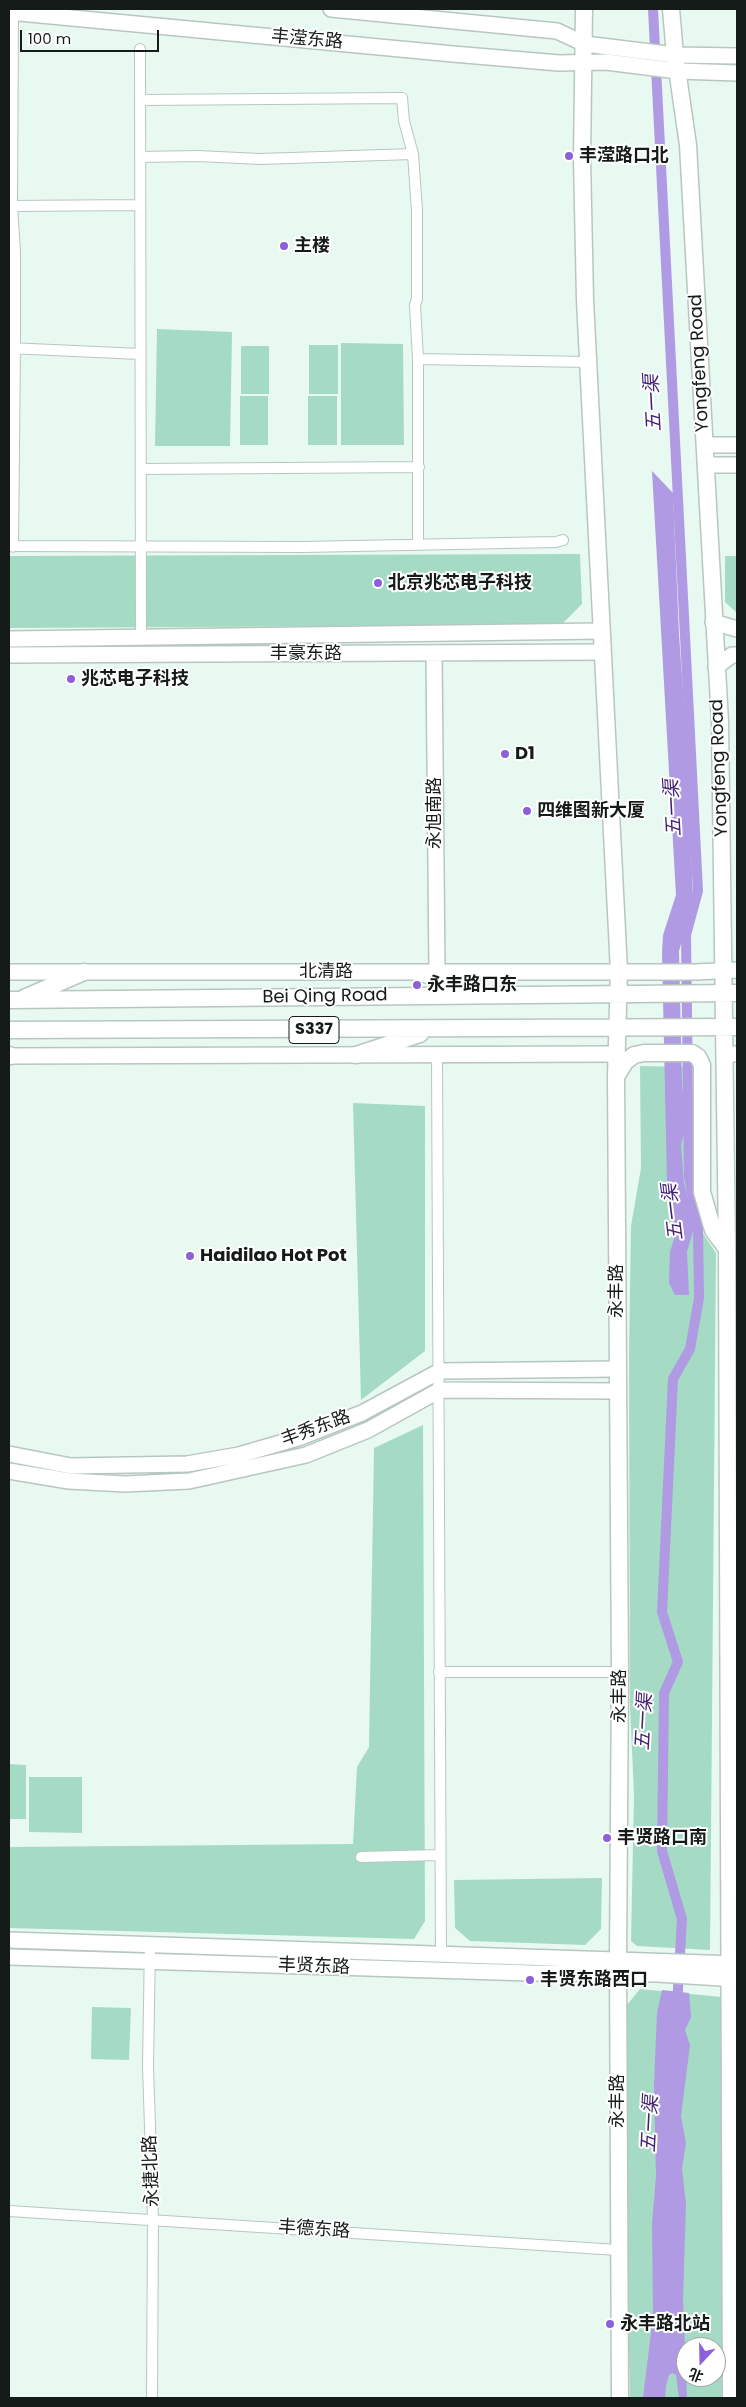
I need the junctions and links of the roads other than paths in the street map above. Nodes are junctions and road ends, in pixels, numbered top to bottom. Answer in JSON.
{"nodes":[{"id":1,"x":331,"y":9,"type":"edge"},
{"id":2,"x":584,"y":9,"type":"edge"},
{"id":3,"x":671,"y":9,"type":"edge"},
{"id":4,"x":357,"y":10,"type":"edge"},
{"id":5,"x":11,"y":13,"type":"edge"},
{"id":6,"x":585,"y":44,"type":"junction"},
{"id":7,"x":140,"y":49,"type":"dead end"},
{"id":8,"x":737,"y":56,"type":"edge"},
{"id":9,"x":582,"y":61,"type":"junction"},
{"id":10,"x":676,"y":63,"type":"junction"},
{"id":11,"x":737,"y":72,"type":"edge"},
{"id":12,"x":140,"y":100,"type":"junction"},
{"id":13,"x":413,"y":154,"type":"junction"},
{"id":14,"x":140,"y":157,"type":"junction"},
{"id":15,"x":140,"y":205,"type":"junction"},
{"id":16,"x":10,"y":206,"type":"edge"},
{"id":17,"x":12,"y":348,"type":"edge"},
{"id":18,"x":140,"y":354,"type":"junction"},
{"id":19,"x":418,"y":359,"type":"junction"},
{"id":20,"x":588,"y":362,"type":"junction"},
{"id":21,"x":705,"y":445,"type":"junction"},
{"id":22,"x":737,"y":445,"type":"edge"},
{"id":23,"x":706,"y":465,"type":"junction"},
{"id":24,"x":737,"y":465,"type":"edge"},
{"id":25,"x":419,"y":467,"type":"junction"},
{"id":26,"x":142,"y":469,"type":"junction"},
{"id":27,"x":563,"y":540,"type":"dead end"},
{"id":28,"x":418,"y":544,"type":"junction"},
{"id":29,"x":11,"y":546,"type":"edge"},
{"id":30,"x":142,"y":547,"type":"junction"},
{"id":31,"x":713,"y":622,"type":"junction"},
{"id":32,"x":737,"y":629,"type":"edge"},
{"id":33,"x":602,"y":631,"type":"junction"},
{"id":34,"x":141,"y":638,"type":"junction"},
{"id":35,"x":9,"y":639,"type":"edge"},
{"id":36,"x":603,"y":652,"type":"junction"},
{"id":37,"x":434,"y":654,"type":"junction"},
{"id":38,"x":9,"y":655,"type":"edge"},
{"id":39,"x":737,"y":655,"type":"edge"},
{"id":40,"x":716,"y":667,"type":"junction"},
{"id":41,"x":731,"y":970,"type":"edge"},
{"id":42,"x":619,"y":971,"type":"junction"},
{"id":43,"x":9,"y":972,"type":"edge"},
{"id":44,"x":84,"y":972,"type":"junction"},
{"id":45,"x":430,"y":973,"type":"junction"},
{"id":46,"x":730,"y":993,"type":"edge"},
{"id":47,"x":617,"y":994,"type":"junction"},
{"id":48,"x":490,"y":995,"type":"junction"},
{"id":49,"x":13,"y":1000,"type":"edge"},
{"id":50,"x":730,"y":1027,"type":"edge"},
{"id":51,"x":618,"y":1028,"type":"junction"},
{"id":52,"x":436,"y":1029,"type":"junction"},
{"id":53,"x":9,"y":1030,"type":"edge"},
{"id":54,"x":617,"y":1054,"type":"junction"},
{"id":55,"x":730,"y":1054,"type":"edge"},
{"id":56,"x":356,"y":1055,"type":"junction"},
{"id":57,"x":437,"y":1055,"type":"junction"},
{"id":58,"x":10,"y":1056,"type":"edge"},
{"id":59,"x":616,"y":1077,"type":"junction"},
{"id":60,"x":727,"y":1249,"type":"junction"},
{"id":61,"x":617,"y":1369,"type":"junction"},
{"id":62,"x":440,"y":1371,"type":"junction"},
{"id":63,"x":732,"y":1389,"type":"edge"},
{"id":64,"x":440,"y":1390,"type":"junction"},
{"id":65,"x":617,"y":1392,"type":"junction"},
{"id":66,"x":9,"y":1454,"type":"edge"},
{"id":67,"x":9,"y":1471,"type":"edge"},
{"id":68,"x":733,"y":1671,"type":"edge"},
{"id":69,"x":439,"y":1672,"type":"junction"},
{"id":70,"x":620,"y":1672,"type":"junction"},
{"id":71,"x":440,"y":1855,"type":"junction"},
{"id":72,"x":361,"y":1857,"type":"dead end"},
{"id":73,"x":9,"y":1940,"type":"edge"},
{"id":74,"x":150,"y":1944,"type":"junction"},
{"id":75,"x":441,"y":1954,"type":"junction"},
{"id":76,"x":9,"y":1958,"type":"edge"},
{"id":77,"x":150,"y":1962,"type":"junction"},
{"id":78,"x":618,"y":1967,"type":"junction"},
{"id":79,"x":734,"y":1971,"type":"edge"},
{"id":80,"x":9,"y":2211,"type":"edge"},
{"id":81,"x":153,"y":2219,"type":"junction"},
{"id":82,"x":618,"y":2250,"type":"junction"},
{"id":83,"x":152,"y":2398,"type":"edge"},
{"id":84,"x":620,"y":2398,"type":"edge"},
{"id":85,"x":732,"y":2398,"type":"edge"}],
"edges":[{"from":1,"to":4,"type":"street","name":"丰滢东路"},
{"from":2,"to":6,"type":"main road"},
{"from":3,"to":10,"type":"main road","name":"Yongfeng Road"},
{"from":4,"to":6,"type":"street","name":"丰滢东路"},
{"from":5,"to":9,"type":"street","name":"丰滢东路"},
{"from":5,"to":16,"type":"street"},
{"from":6,"to":9,"type":"main road"},
{"from":6,"to":10,"type":"street","name":"丰滢东路"},
{"from":7,"to":12,"type":"street"},
{"from":8,"to":10,"type":"street"},
{"from":9,"to":10,"type":"street","name":"丰滢东路"},
{"from":9,"to":20,"type":"main road"},
{"from":10,"to":11,"type":"street"},
{"from":10,"to":21,"type":"main road","name":"Yongfeng Road"},
{"from":12,"to":13,"type":"street"},
{"from":12,"to":14,"type":"street"},
{"from":13,"to":14,"type":"street"},
{"from":13,"to":19,"type":"street"},
{"from":14,"to":15,"type":"street"},
{"from":15,"to":16,"type":"street"},
{"from":15,"to":18,"type":"street"},
{"from":16,"to":17,"type":"street"},
{"from":17,"to":18,"type":"street"},
{"from":17,"to":29,"type":"street"},
{"from":18,"to":26,"type":"street"},
{"from":19,"to":20,"type":"street"},
{"from":19,"to":25,"type":"street"},
{"from":20,"to":33,"type":"main road"},
{"from":21,"to":22,"type":"street"},
{"from":21,"to":23,"type":"main road","name":"Yongfeng Road"},
{"from":23,"to":24,"type":"street"},
{"from":23,"to":31,"type":"main road","name":"Yongfeng Road"},
{"from":25,"to":26,"type":"street"},
{"from":25,"to":28,"type":"street"},
{"from":26,"to":30,"type":"street"},
{"from":27,"to":28,"type":"street"},
{"from":28,"to":30,"type":"street"},
{"from":29,"to":30,"type":"street"},
{"from":30,"to":34,"type":"street"},
{"from":31,"to":32,"type":"street"},
{"from":31,"to":40,"type":"main road","name":"Yongfeng Road"},
{"from":33,"to":34,"type":"street","name":"丰豪东路"},
{"from":33,"to":36,"type":"main road"},
{"from":34,"to":35,"type":"street","name":"丰豪东路"},
{"from":36,"to":37,"type":"street","name":"丰豪东路"},
{"from":36,"to":42,"type":"main road"},
{"from":37,"to":38,"type":"street","name":"丰豪东路"},
{"from":37,"to":45,"type":"street","name":"永旭南路"},
{"from":39,"to":40,"type":"street"},
{"from":40,"to":41,"type":"main road","name":"Yongfeng Road"},
{"from":41,"to":42,"type":"street","name":"北清路"},
{"from":41,"to":46,"type":"main road","name":"Yongfeng Road"},
{"from":42,"to":45,"type":"street","name":"北清路"},
{"from":42,"to":47,"type":"main road"},
{"from":43,"to":44,"type":"street","name":"北清路"},
{"from":44,"to":45,"type":"street","name":"北清路"},
{"from":44,"to":49,"type":"main road"},
{"from":45,"to":48,"type":"main road"},
{"from":46,"to":47,"type":"main road","name":"Bei Qing Road"},
{"from":46,"to":50,"type":"main road","name":"Yongfeng Road"},
{"from":47,"to":48,"type":"main road","name":"Bei Qing Road","number":"S337"},
{"from":47,"to":51,"type":"main road","name":"永丰路"},
{"from":48,"to":49,"type":"main road","name":"Bei Qing Road","number":"S337"},
{"from":50,"to":51,"type":"main road","name":"Bei Qing Road","number":"S337"},
{"from":50,"to":55,"type":"main road","name":"Yongfeng Road"},
{"from":51,"to":52,"type":"main road","name":"Bei Qing Road","number":"S337"},
{"from":51,"to":54,"type":"main road","name":"永丰路"},
{"from":52,"to":53,"type":"main road","name":"Bei Qing Road","number":"S337"},
{"from":52,"to":56,"type":"main road"},
{"from":54,"to":57,"type":"street"},
{"from":54,"to":59,"type":"main road","name":"永丰路"},
{"from":55,"to":60,"type":"main road","name":"Yongfeng Road"},
{"from":56,"to":57,"type":"street"},
{"from":56,"to":58,"type":"street"},
{"from":57,"to":62,"type":"street"},
{"from":59,"to":60,"type":"main road"},
{"from":59,"to":61,"type":"main road","name":"永丰路"},
{"from":60,"to":63,"type":"main road","name":"Yongfeng Road"},
{"from":61,"to":62,"type":"street","name":"丰秀东路"},
{"from":61,"to":65,"type":"main road","name":"永丰路"},
{"from":62,"to":64,"type":"street"},
{"from":62,"to":66,"type":"street","name":"丰秀东路"},
{"from":63,"to":68,"type":"main road","name":"Yongfeng Road"},
{"from":64,"to":65,"type":"street","name":"丰秀东路"},
{"from":64,"to":67,"type":"street","name":"丰秀东路"},
{"from":64,"to":69,"type":"street"},
{"from":65,"to":70,"type":"main road","name":"永丰路"},
{"from":68,"to":79,"type":"main road","name":"Yongfeng Road"},
{"from":69,"to":70,"type":"street"},
{"from":69,"to":71,"type":"street"},
{"from":70,"to":78,"type":"main road","name":"永丰路"},
{"from":71,"to":72,"type":"street"},
{"from":71,"to":75,"type":"street"},
{"from":73,"to":74,"type":"street","name":"丰贤东路"},
{"from":74,"to":75,"type":"street","name":"丰贤东路"},
{"from":74,"to":77,"type":"street","name":"永捷北路"},
{"from":75,"to":78,"type":"street","name":"丰贤东路"},
{"from":76,"to":77,"type":"street","name":"丰贤东路"},
{"from":77,"to":78,"type":"street","name":"丰贤东路"},
{"from":77,"to":81,"type":"street","name":"永捷北路"},
{"from":78,"to":79,"type":"street"},
{"from":78,"to":82,"type":"main road","name":"永丰路"},
{"from":79,"to":85,"type":"main road","name":"Yongfeng Road"},
{"from":80,"to":81,"type":"street","name":"丰德东路"},
{"from":81,"to":82,"type":"street","name":"丰德东路"},
{"from":81,"to":83,"type":"street","name":"永捷北路"},
{"from":82,"to":84,"type":"main road","name":"永丰路"}]}
